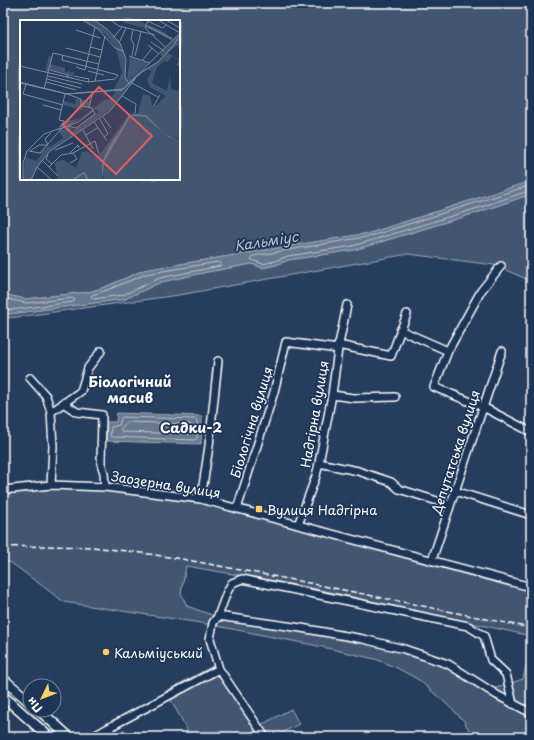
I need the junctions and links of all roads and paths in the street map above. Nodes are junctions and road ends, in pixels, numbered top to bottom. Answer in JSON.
{"nodes":[{"id":1,"x":501,"y":266,"type":"dead end"},
{"id":2,"x":346,"y":305,"type":"dead end"},
{"id":3,"x":406,"y":314,"type":"dead end"},
{"id":4,"x":400,"y":330,"type":"junction"},
{"id":5,"x":338,"y":347,"type":"junction"},
{"id":6,"x":101,"y":351,"type":"dead end"},
{"id":7,"x":448,"y":351,"type":"junction"},
{"id":8,"x":502,"y":351,"type":"dead end"},
{"id":9,"x":218,"y":361,"type":"dead end"},
{"id":10,"x":30,"y":378,"type":"dead end"},
{"id":11,"x":332,"y":395,"type":"junction"},
{"id":12,"x":395,"y":396,"type":"dead end"},
{"id":13,"x":64,"y":403,"type":"junction"},
{"id":14,"x":483,"y":407,"type":"junction"},
{"id":15,"x":51,"y":412,"type":"junction"},
{"id":16,"x":531,"y":432,"type":"edge"},
{"id":17,"x":319,"y":462,"type":"junction"},
{"id":18,"x":51,"y":485,"type":"junction"},
{"id":19,"x":104,"y":487,"type":"junction"},
{"id":20,"x":3,"y":490,"type":"edge"},
{"id":21,"x":455,"y":491,"type":"junction"},
{"id":22,"x":201,"y":499,"type":"junction"},
{"id":23,"x":450,"y":505,"type":"junction"},
{"id":24,"x":238,"y":509,"type":"junction"},
{"id":25,"x":531,"y":515,"type":"edge"},
{"id":26,"x":298,"y":525,"type":"junction"},
{"id":27,"x":432,"y":560,"type":"junction"},
{"id":28,"x":531,"y":587,"type":"edge"},
{"id":29,"x":218,"y":616,"type":"junction"},
{"id":30,"x":219,"y":669,"type":"junction"},
{"id":31,"x":3,"y":679,"type":"edge"},
{"id":32,"x":22,"y":695,"type":"edge"},
{"id":33,"x":3,"y":696,"type":"edge"},
{"id":34,"x":513,"y":704,"type":"junction"},
{"id":35,"x":531,"y":713,"type":"edge"},
{"id":36,"x":48,"y":718,"type":"edge"},
{"id":37,"x":108,"y":728,"type":"junction"},
{"id":38,"x":50,"y":737,"type":"edge"},
{"id":39,"x":69,"y":737,"type":"edge"},
{"id":40,"x":92,"y":737,"type":"edge"},
{"id":41,"x":114,"y":737,"type":"edge"},
{"id":42,"x":265,"y":737,"type":"edge"}],
"edges":[{"from":1,"to":7,"type":"street"},
{"from":2,"to":5,"type":"street","name":"Надгірна вулиця"},
{"from":3,"to":4,"type":"street"},
{"from":4,"to":5,"type":"street"},
{"from":4,"to":7,"type":"street"},
{"from":5,"to":11,"type":"street","name":"Надгірна вулиця"},
{"from":5,"to":24,"type":"street","name":"Біологічна вулиця"},
{"from":6,"to":13,"type":"street"},
{"from":7,"to":14,"type":"street"},
{"from":8,"to":14,"type":"street","name":"Депутатська вулиця"},
{"from":9,"to":22,"type":"street"},
{"from":10,"to":15,"type":"street"},
{"from":11,"to":12,"type":"street"},
{"from":11,"to":17,"type":"street","name":"Надгірна вулиця"},
{"from":13,"to":15,"type":"street"},
{"from":13,"to":19,"type":"street"},
{"from":14,"to":16,"type":"street"},
{"from":14,"to":21,"type":"street","name":"Депутатська вулиця"},
{"from":15,"to":18,"type":"street"},
{"from":17,"to":23,"type":"street"},
{"from":17,"to":26,"type":"street","name":"Надгірна вулиця"},
{"from":18,"to":19,"type":"street","name":"Заозерна вулиця"},
{"from":18,"to":20,"type":"street","name":"Заозерна вулиця"},
{"from":19,"to":22,"type":"street","name":"Заозерна вулиця"},
{"from":21,"to":23,"type":"street","name":"Депутатська вулиця"},
{"from":21,"to":25,"type":"street"},
{"from":22,"to":24,"type":"street","name":"Заозерна вулиця"},
{"from":23,"to":27,"type":"street","name":"Депутатська вулиця"},
{"from":24,"to":26,"type":"street","name":"Заозерна вулиця"},
{"from":26,"to":27,"type":"street","name":"Заозерна вулиця"},
{"from":27,"to":28,"type":"street","name":"Заозерна вулиця"},
{"from":29,"to":30,"type":"street"},
{"from":29,"to":34,"type":"street"},
{"from":29,"to":34,"type":"street"},
{"from":30,"to":37,"type":"street"},
{"from":30,"to":42,"type":"street"},
{"from":31,"to":32,"type":"main road"},
{"from":33,"to":38,"type":"main road"},
{"from":34,"to":35,"type":"street"},
{"from":36,"to":39,"type":"main road"},
{"from":37,"to":40,"type":"street"},
{"from":37,"to":41,"type":"street"}]}
